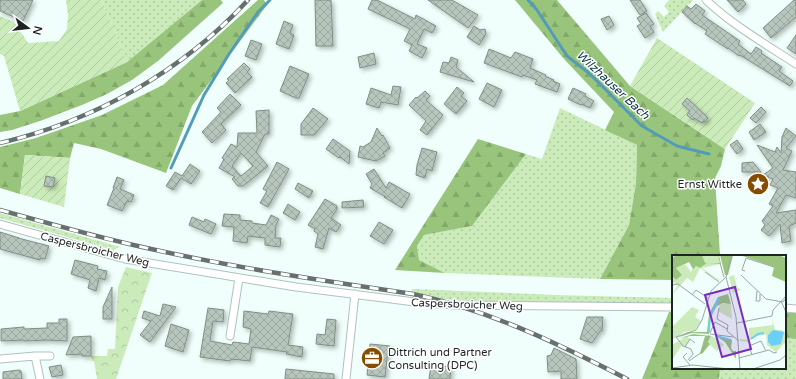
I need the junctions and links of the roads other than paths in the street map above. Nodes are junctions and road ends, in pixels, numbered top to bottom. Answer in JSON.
{"nodes":[{"id":1,"x":706,"y":0,"type":"edge"},
{"id":2,"x":796,"y":64,"type":"edge"},
{"id":3,"x":0,"y":224,"type":"edge"},
{"id":4,"x":239,"y":278,"type":"junction"},
{"id":5,"x":354,"y":294,"type":"junction"},
{"id":6,"x":672,"y":307,"type":"edge"},
{"id":7,"x":230,"y":336,"type":"dead end"},
{"id":8,"x":35,"y":356,"type":"junction"},
{"id":9,"x":50,"y":356,"type":"dead end"},
{"id":10,"x":0,"y":359,"type":"edge"},
{"id":11,"x":40,"y":379,"type":"edge"},
{"id":12,"x":346,"y":379,"type":"edge"}],
"edges":[{"from":1,"to":2,"type":"street"},
{"from":3,"to":4,"type":"street","name":"Caspersbroicher Weg"},
{"from":4,"to":5,"type":"street","name":"Caspersbroicher Weg"},
{"from":4,"to":7,"type":"street"},
{"from":5,"to":6,"type":"street","name":"Caspersbroicher Weg"},
{"from":5,"to":12,"type":"street"},
{"from":8,"to":9,"type":"street"},
{"from":8,"to":10,"type":"street"},
{"from":8,"to":11,"type":"street"}]}
